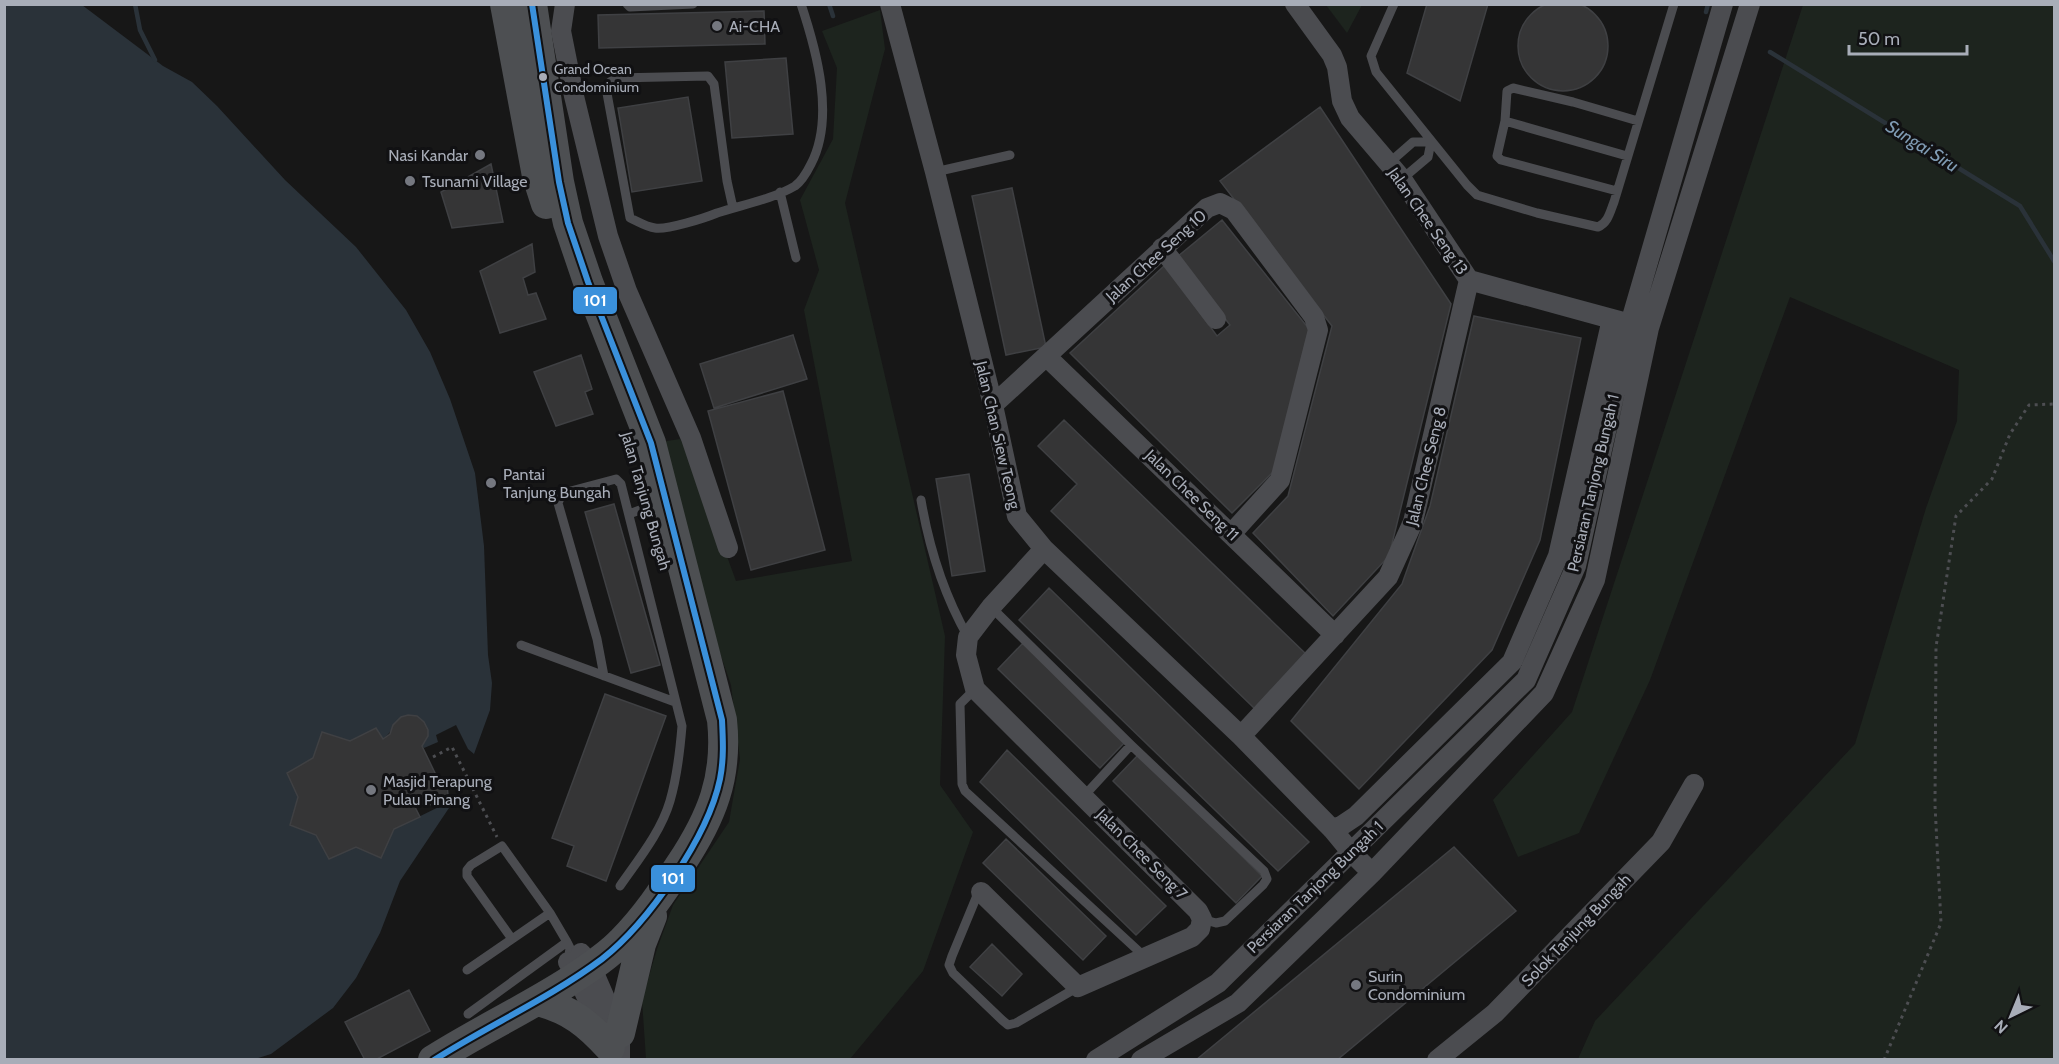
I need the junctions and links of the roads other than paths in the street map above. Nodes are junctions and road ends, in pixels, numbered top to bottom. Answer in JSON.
{"nodes":[{"id":1,"x":505,"y":4,"type":"edge"},
{"id":2,"x":532,"y":4,"type":"edge"},
{"id":3,"x":549,"y":4,"type":"edge"},
{"id":4,"x":565,"y":4,"type":"edge"},
{"id":5,"x":627,"y":4,"type":"edge"},
{"id":6,"x":693,"y":4,"type":"edge"},
{"id":7,"x":801,"y":4,"type":"edge"},
{"id":8,"x":890,"y":4,"type":"edge"},
{"id":9,"x":1295,"y":4,"type":"edge"},
{"id":10,"x":1394,"y":4,"type":"edge"},
{"id":11,"x":1674,"y":4,"type":"edge"},
{"id":12,"x":1723,"y":4,"type":"edge"},
{"id":13,"x":1750,"y":4,"type":"edge"},
{"id":14,"x":539,"y":56,"type":"junction"},
{"id":15,"x":1505,"y":121,"type":"junction"},
{"id":16,"x":1638,"y":121,"type":"junction"},
{"id":17,"x":1431,"y":142,"type":"junction"},
{"id":18,"x":1010,"y":155,"type":"dead end"},
{"id":19,"x":1627,"y":156,"type":"junction"},
{"id":20,"x":1389,"y":163,"type":"junction"},
{"id":21,"x":935,"y":172,"type":"junction"},
{"id":22,"x":1402,"y":179,"type":"junction"},
{"id":23,"x":1617,"y":191,"type":"junction"},
{"id":24,"x":780,"y":192,"type":"junction"},
{"id":25,"x":733,"y":208,"type":"junction"},
{"id":26,"x":1162,"y":248,"type":"junction"},
{"id":27,"x":796,"y":258,"type":"dead end"},
{"id":28,"x":1469,"y":280,"type":"junction"},
{"id":29,"x":1216,"y":319,"type":"dead end"},
{"id":30,"x":1630,"y":323,"type":"junction"},
{"id":31,"x":1047,"y":357,"type":"junction"},
{"id":32,"x":993,"y":405,"type":"junction"},
{"id":33,"x":921,"y":500,"type":"dead end"},
{"id":34,"x":638,"y":510,"type":"junction"},
{"id":35,"x":1232,"y":533,"type":"junction"},
{"id":36,"x":728,"y":548,"type":"dead end"},
{"id":37,"x":1044,"y":549,"type":"junction"},
{"id":38,"x":991,"y":607,"type":"junction"},
{"id":39,"x":1335,"y":635,"type":"junction"},
{"id":40,"x":968,"y":637,"type":"junction"},
{"id":41,"x":521,"y":645,"type":"dead end"},
{"id":42,"x":604,"y":676,"type":"junction"},
{"id":43,"x":975,"y":689,"type":"junction"},
{"id":44,"x":675,"y":702,"type":"junction"},
{"id":45,"x":1241,"y":736,"type":"junction"},
{"id":46,"x":1131,"y":745,"type":"junction"},
{"id":47,"x":1694,"y":784,"type":"dead end"},
{"id":48,"x":1084,"y":796,"type":"junction"},
{"id":49,"x":1356,"y":816,"type":"junction"},
{"id":50,"x":1332,"y":829,"type":"junction"},
{"id":51,"x":1372,"y":832,"type":"junction"},
{"id":52,"x":1351,"y":852,"type":"junction"},
{"id":53,"x":1372,"y":873,"type":"junction"},
{"id":54,"x":620,"y":886,"type":"dead end"},
{"id":55,"x":665,"y":888,"type":"junction"},
{"id":56,"x":981,"y":892,"type":"joint"},
{"id":57,"x":550,"y":913,"type":"junction"},
{"id":58,"x":1202,"y":919,"type":"junction"},
{"id":59,"x":512,"y":939,"type":"junction"},
{"id":60,"x":1145,"y":957,"type":"junction"},
{"id":61,"x":576,"y":958,"type":"junction"},
{"id":62,"x":467,"y":970,"type":"dead end"},
{"id":63,"x":1078,"y":987,"type":"junction"},
{"id":64,"x":538,"y":1001,"type":"junction"},
{"id":65,"x":468,"y":1014,"type":"dead end"},
{"id":66,"x":616,"y":1050,"type":"edge"},
{"id":67,"x":417,"y":1059,"type":"edge"},
{"id":68,"x":433,"y":1059,"type":"edge"},
{"id":69,"x":1096,"y":1059,"type":"edge"},
{"id":70,"x":1141,"y":1059,"type":"edge"},
{"id":71,"x":1437,"y":1059,"type":"edge"}],
"edges":[{"from":1,"to":34,"type":"main road","name":"Jalan Tanjung Bungah"},
{"from":2,"to":14,"type":"main road","name":"Jalan Tanjung Bungah"},
{"from":3,"to":14,"type":"main road"},
{"from":4,"to":36,"type":"street"},
{"from":5,"to":6,"type":"lane"},
{"from":7,"to":24,"type":"lane"},
{"from":8,"to":21,"type":"street","name":"Jalan Chan Siew Teong"},
{"from":9,"to":20,"type":"street","name":"Jalan Chee Seng 13"},
{"from":10,"to":17,"type":"lane"},
{"from":11,"to":16,"type":"lane"},
{"from":12,"to":30,"type":"street","name":"Persiaran Tanjong Bungah 1"},
{"from":13,"to":30,"type":"street","name":"Persiaran Tanjong Bungah 1"},
{"from":14,"to":55,"type":"main road","name":"Jalan Tanjung Bungah"},
{"from":15,"to":16,"type":"lane"},
{"from":15,"to":19,"type":"lane"},
{"from":15,"to":23,"type":"lane"},
{"from":16,"to":19,"type":"lane"},
{"from":17,"to":20,"type":"lane"},
{"from":17,"to":22,"type":"lane"},
{"from":17,"to":23,"type":"lane"},
{"from":18,"to":21,"type":"lane"},
{"from":19,"to":23,"type":"lane"},
{"from":20,"to":22,"type":"street","name":"Jalan Chee Seng 13"},
{"from":21,"to":32,"type":"street","name":"Jalan Chan Siew Teong"},
{"from":22,"to":28,"type":"street","name":"Jalan Chee Seng 13"},
{"from":24,"to":25,"type":"lane"},
{"from":24,"to":27,"type":"lane"},
{"from":25,"to":25,"type":"lane"},
{"from":26,"to":29,"type":"street"},
{"from":26,"to":31,"type":"street","name":"Jalan Chee Seng 10"},
{"from":26,"to":35,"type":"street","name":"Jalan Chee Seng 10"},
{"from":28,"to":30,"type":"street","name":"Jalan Chee Seng 13"},
{"from":28,"to":39,"type":"street","name":"Jalan Chee Seng 8"},
{"from":30,"to":49,"type":"street","name":"Persiaran Tanjong Bungah 1"},
{"from":30,"to":51,"type":"street","name":"Persiaran Tanjong Bungah 1"},
{"from":30,"to":53,"type":"street","name":"Persiaran Tanjong Bungah 1"},
{"from":31,"to":32,"type":"street","name":"Jalan Chee Seng 10"},
{"from":31,"to":35,"type":"street","name":"Jalan Chee Seng 11"},
{"from":32,"to":37,"type":"street","name":"Jalan Chan Siew Teong"},
{"from":33,"to":40,"type":"lane"},
{"from":34,"to":42,"type":"lane"},
{"from":34,"to":44,"type":"lane"},
{"from":34,"to":61,"type":"main road","name":"Jalan Tanjung Bungah"},
{"from":35,"to":39,"type":"street","name":"Jalan Chee Seng 11"},
{"from":37,"to":38,"type":"street"},
{"from":37,"to":45,"type":"street","name":"Jalan Chan Siew Teong"},
{"from":38,"to":40,"type":"street"},
{"from":38,"to":46,"type":"lane"},
{"from":39,"to":45,"type":"street","name":"Jalan Chee Seng 8"},
{"from":40,"to":43,"type":"street"},
{"from":41,"to":42,"type":"lane"},
{"from":42,"to":44,"type":"lane"},
{"from":43,"to":48,"type":"street","name":"Jalan Chee Seng 7"},
{"from":43,"to":60,"type":"lane"},
{"from":44,"to":54,"type":"lane"},
{"from":45,"to":50,"type":"street","name":"Jalan Chan Siew Teong"},
{"from":46,"to":48,"type":"lane"},
{"from":46,"to":58,"type":"lane"},
{"from":47,"to":71,"type":"street","name":"Solok Tanjung Bungah"},
{"from":48,"to":58,"type":"street","name":"Jalan Chee Seng 7"},
{"from":49,"to":50,"type":"street","name":"Persiaran Tanjong Bungah 1"},
{"from":49,"to":51,"type":"street"},
{"from":50,"to":52,"type":"street","name":"Jalan Chan Siew Teong"},
{"from":51,"to":52,"type":"street","name":"Persiaran Tanjong Bungah 1"},
{"from":52,"to":53,"type":"street","name":"Jalan Chan Siew Teong"},
{"from":52,"to":69,"type":"street","name":"Persiaran Tanjong Bungah 1"},
{"from":53,"to":70,"type":"street","name":"Persiaran Tanjong Bungah 1"},
{"from":55,"to":61,"type":"main road","name":"Jalan Tanjung Bungah"},
{"from":55,"to":66,"type":"main road"},
{"from":56,"to":63,"type":"street"},
{"from":56,"to":63,"type":"lane"},
{"from":57,"to":59,"type":"lane"},
{"from":57,"to":59,"type":"lane"},
{"from":57,"to":61,"type":"lane"},
{"from":58,"to":60,"type":"street"},
{"from":59,"to":62,"type":"lane"},
{"from":60,"to":63,"type":"street"},
{"from":61,"to":64,"type":"main road"},
{"from":61,"to":65,"type":"lane"},
{"from":61,"to":66,"type":"street"},
{"from":61,"to":67,"type":"main road"},
{"from":64,"to":66,"type":"main road"},
{"from":64,"to":68,"type":"main road"}]}
